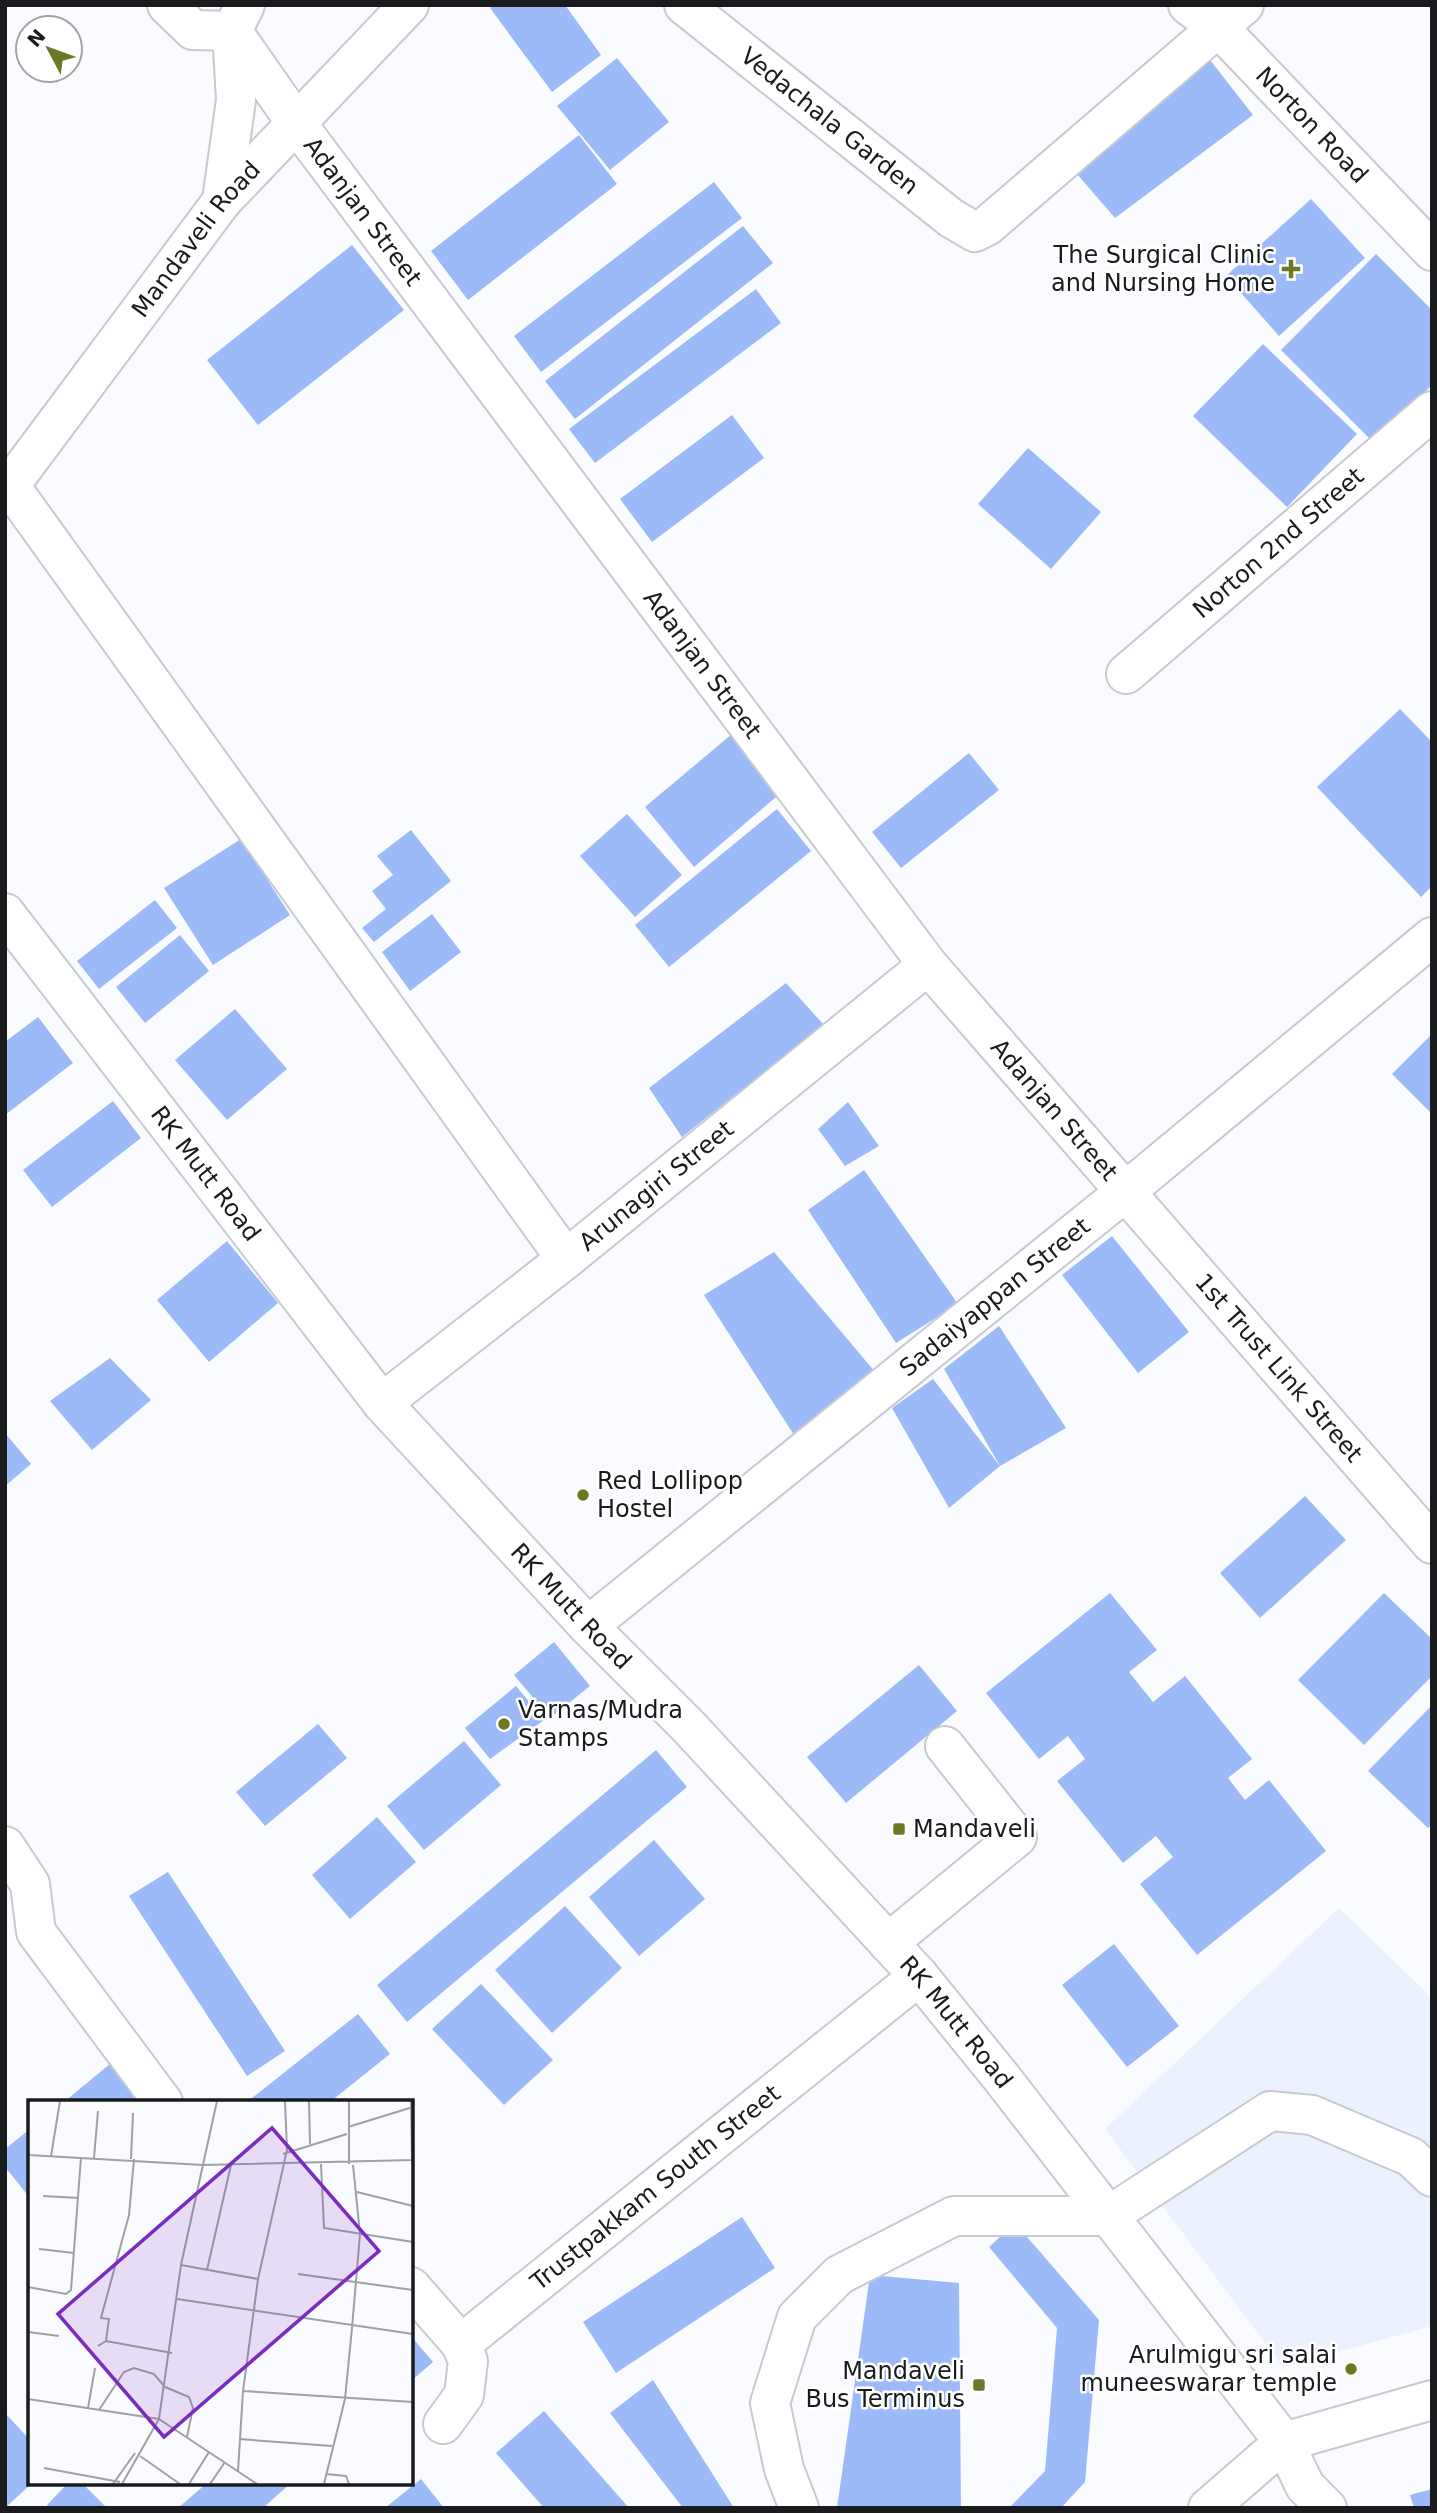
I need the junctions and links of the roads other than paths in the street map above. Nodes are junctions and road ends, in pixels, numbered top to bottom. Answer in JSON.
{"nodes":[{"id":1,"x":166,"y":5,"type":"edge"},
{"id":2,"x":409,"y":5,"type":"edge"},
{"id":3,"x":684,"y":5,"type":"edge"},
{"id":4,"x":1217,"y":13,"type":"edge"},
{"id":5,"x":238,"y":18,"type":"edge"},
{"id":6,"x":297,"y":124,"type":"junction"},
{"id":7,"x":222,"y":201,"type":"junction"},
{"id":8,"x":1432,"y":251,"type":"edge"},
{"id":9,"x":1432,"y":411,"type":"edge"},
{"id":10,"x":8,"y":489,"type":"edge"},
{"id":11,"x":1126,"y":674,"type":"dead end"},
{"id":12,"x":5,"y":913,"type":"edge"},
{"id":13,"x":1432,"y":937,"type":"edge"},
{"id":14,"x":928,"y":965,"type":"junction"},
{"id":15,"x":1125,"y":1192,"type":"junction"},
{"id":16,"x":566,"y":1259,"type":"junction"},
{"id":17,"x":382,"y":1403,"type":"junction"},
{"id":18,"x":1432,"y":1544,"type":"edge"},
{"id":19,"x":587,"y":1626,"type":"junction"},
{"id":20,"x":945,"y":1746,"type":"dead end"},
{"id":21,"x":5,"y":1846,"type":"edge"},
{"id":22,"x":888,"y":1943,"type":"junction"},
{"id":23,"x":919,"y":1976,"type":"junction"},
{"id":24,"x":162,"y":2100,"type":"edge"},
{"id":25,"x":1432,"y":2177,"type":"edge"},
{"id":26,"x":1108,"y":2216,"type":"junction"},
{"id":27,"x":413,"y":2289,"type":"edge"},
{"id":28,"x":461,"y":2344,"type":"junction"},
{"id":29,"x":1432,"y":2400,"type":"edge"},
{"id":30,"x":443,"y":2424,"type":"dead end"},
{"id":31,"x":1284,"y":2442,"type":"junction"},
{"id":32,"x":1310,"y":2501,"type":"edge"},
{"id":33,"x":799,"y":2508,"type":"edge"},
{"id":34,"x":1208,"y":2508,"type":"edge"}],
"edges":[{"from":1,"to":5,"type":"street"},
{"from":2,"to":6,"type":"street","name":"Mandaveli Road"},
{"from":3,"to":4,"type":"street","name":"Vedachala Garden"},
{"from":4,"to":8,"type":"street","name":"Norton Road"},
{"from":5,"to":6,"type":"street","name":"Adanjan Street"},
{"from":5,"to":7,"type":"street"},
{"from":6,"to":7,"type":"street","name":"Mandaveli Road"},
{"from":6,"to":14,"type":"street","name":"Adanjan Street"},
{"from":7,"to":10,"type":"street","name":"Mandaveli Road"},
{"from":9,"to":11,"type":"street","name":"Norton 2nd Street"},
{"from":10,"to":16,"type":"street"},
{"from":12,"to":17,"type":"street","name":"RK Mutt Road"},
{"from":13,"to":15,"type":"street","name":"Sadaiyappan Street"},
{"from":14,"to":15,"type":"street","name":"Adanjan Street"},
{"from":14,"to":16,"type":"street","name":"Arunagiri Street"},
{"from":15,"to":18,"type":"street","name":"1st Trust Link Street"},
{"from":15,"to":19,"type":"street","name":"Sadaiyappan Street"},
{"from":16,"to":17,"type":"street","name":"Arunagiri Street"},
{"from":17,"to":19,"type":"street","name":"RK Mutt Road"},
{"from":19,"to":22,"type":"street","name":"RK Mutt Road"},
{"from":20,"to":22,"type":"street"},
{"from":21,"to":24,"type":"street"},
{"from":22,"to":23,"type":"street","name":"RK Mutt Road"},
{"from":23,"to":26,"type":"street","name":"RK Mutt Road"},
{"from":23,"to":28,"type":"street","name":"Trustpakkam South Street"},
{"from":25,"to":26,"type":"street"},
{"from":26,"to":31,"type":"street","name":"RK Mutt Road"},
{"from":26,"to":33,"type":"street"},
{"from":27,"to":28,"type":"street"},
{"from":28,"to":30,"type":"street"},
{"from":29,"to":31,"type":"street"},
{"from":31,"to":32,"type":"street","name":"RK Mutt Road"},
{"from":31,"to":34,"type":"street"}]}
